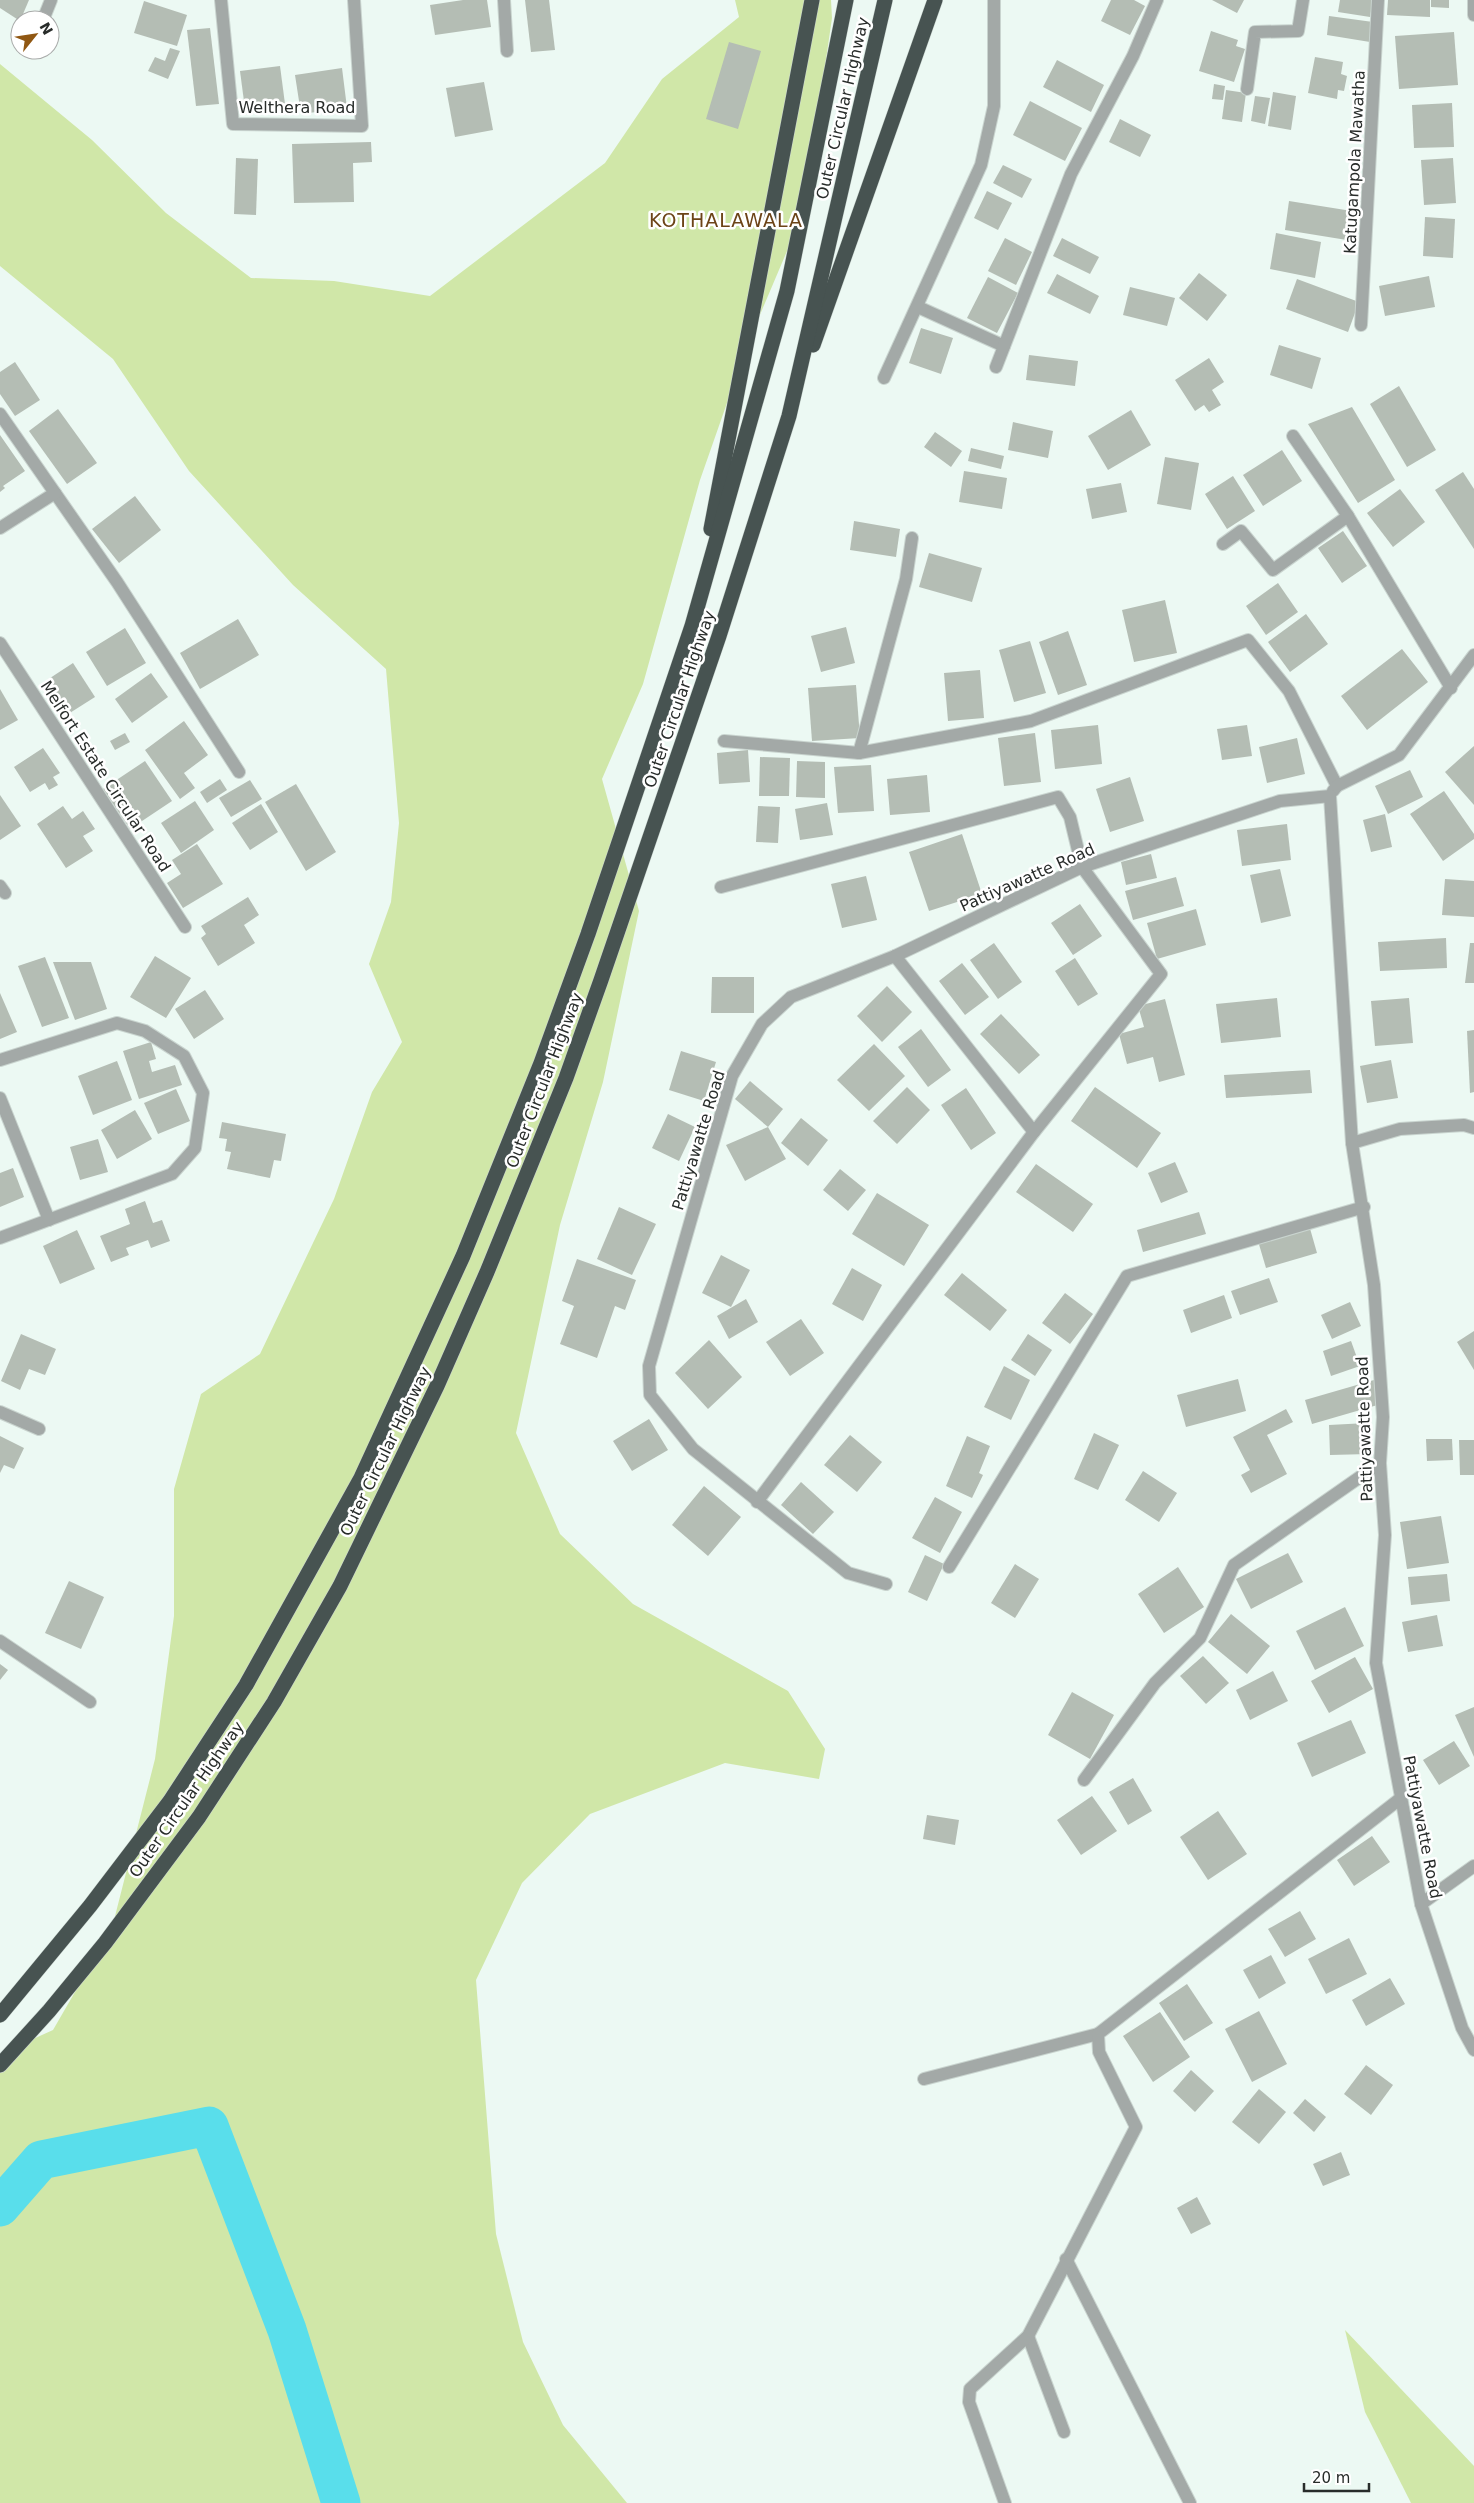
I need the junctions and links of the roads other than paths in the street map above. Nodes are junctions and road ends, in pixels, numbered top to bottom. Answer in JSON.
{"nodes":[{"id":1,"x":221,"y":0,"type":"edge"},
{"id":2,"x":354,"y":0,"type":"edge"},
{"id":3,"x":504,"y":0,"type":"edge"},
{"id":4,"x":812,"y":0,"type":"edge"},
{"id":5,"x":846,"y":0,"type":"edge"},
{"id":6,"x":884,"y":0,"type":"edge"},
{"id":7,"x":935,"y":0,"type":"edge"},
{"id":8,"x":994,"y":0,"type":"edge"},
{"id":9,"x":1157,"y":0,"type":"edge"},
{"id":10,"x":1304,"y":0,"type":"edge"},
{"id":11,"x":1378,"y":0,"type":"edge"},
{"id":12,"x":1474,"y":0,"type":"edge"},
{"id":13,"x":1474,"y":15,"type":"edge"},
{"id":14,"x":507,"y":51,"type":"dead end"},
{"id":15,"x":1247,"y":89,"type":"dead end"},
{"id":16,"x":918,"y":307,"type":"junction"},
{"id":17,"x":1361,"y":325,"type":"dead end"},
{"id":18,"x":1004,"y":346,"type":"junction"},
{"id":19,"x":996,"y":368,"type":"dead end"},
{"id":20,"x":884,"y":378,"type":"dead end"},
{"id":21,"x":0,"y":414,"type":"edge"},
{"id":22,"x":788,"y":416,"type":"junction"},
{"id":23,"x":1293,"y":436,"type":"dead end"},
{"id":24,"x":55,"y":493,"type":"junction"},
{"id":25,"x":1348,"y":516,"type":"junction"},
{"id":26,"x":0,"y":528,"type":"edge"},
{"id":27,"x":912,"y":538,"type":"dead end"},
{"id":28,"x":1223,"y":544,"type":"dead end"},
{"id":29,"x":692,"y":626,"type":"junction"},
{"id":30,"x":0,"y":643,"type":"edge"},
{"id":31,"x":1474,"y":655,"type":"edge"},
{"id":32,"x":1452,"y":688,"type":"junction"},
{"id":33,"x":724,"y":741,"type":"dead end"},
{"id":34,"x":859,"y":753,"type":"junction"},
{"id":35,"x":239,"y":772,"type":"dead end"},
{"id":36,"x":1333,"y":791,"type":"junction"},
{"id":37,"x":1082,"y":868,"type":"junction"},
{"id":38,"x":721,"y":887,"type":"dead end"},
{"id":39,"x":185,"y":927,"type":"dead end"},
{"id":40,"x":894,"y":956,"type":"junction"},
{"id":41,"x":0,"y":1060,"type":"edge"},
{"id":42,"x":0,"y":1098,"type":"edge"},
{"id":43,"x":1474,"y":1128,"type":"edge"},
{"id":44,"x":1034,"y":1132,"type":"junction"},
{"id":45,"x":1352,"y":1143,"type":"junction"},
{"id":46,"x":1364,"y":1207,"type":"junction"},
{"id":47,"x":49,"y":1220,"type":"junction"},
{"id":48,"x":0,"y":1238,"type":"edge"},
{"id":49,"x":0,"y":1412,"type":"edge"},
{"id":50,"x":40,"y":1429,"type":"dead end"},
{"id":51,"x":1380,"y":1462,"type":"junction"},
{"id":52,"x":757,"y":1502,"type":"junction"},
{"id":53,"x":950,"y":1567,"type":"dead end"},
{"id":54,"x":886,"y":1584,"type":"dead end"},
{"id":55,"x":0,"y":1642,"type":"edge"},
{"id":56,"x":90,"y":1702,"type":"dead end"},
{"id":57,"x":1084,"y":1780,"type":"dead end"},
{"id":58,"x":1401,"y":1798,"type":"junction"},
{"id":59,"x":1474,"y":1866,"type":"edge"},
{"id":60,"x":1421,"y":1904,"type":"junction"},
{"id":61,"x":0,"y":2015,"type":"edge"},
{"id":62,"x":1474,"y":2021,"type":"edge"},
{"id":63,"x":1462,"y":2028,"type":"junction"},
{"id":64,"x":1098,"y":2034,"type":"junction"},
{"id":65,"x":1474,"y":2050,"type":"edge"},
{"id":66,"x":0,"y":2065,"type":"edge"},
{"id":67,"x":924,"y":2079,"type":"dead end"},
{"id":68,"x":1066,"y":2259,"type":"junction"},
{"id":69,"x":1028,"y":2336,"type":"junction"},
{"id":70,"x":1064,"y":2432,"type":"dead end"},
{"id":71,"x":1005,"y":2503,"type":"edge"},
{"id":72,"x":1190,"y":2503,"type":"edge"}],
"edges":[{"from":1,"to":2,"type":"street","name":"Welthera Road"},
{"from":3,"to":14,"type":"street"},
{"from":4,"to":29,"type":"highway"},
{"from":5,"to":29,"type":"highway","name":"Outer Circular Highway"},
{"from":6,"to":22,"type":"highway","name":"Outer Circular Highway"},
{"from":7,"to":22,"type":"highway"},
{"from":8,"to":16,"type":"street"},
{"from":9,"to":18,"type":"street"},
{"from":10,"to":15,"type":"street"},
{"from":11,"to":17,"type":"street","name":"Katugampola Mawatha"},
{"from":12,"to":13,"type":"street"},
{"from":16,"to":18,"type":"street"},
{"from":16,"to":20,"type":"street"},
{"from":18,"to":19,"type":"street"},
{"from":21,"to":24,"type":"street"},
{"from":22,"to":66,"type":"highway","name":"Outer Circular Highway"},
{"from":23,"to":25,"type":"street"},
{"from":24,"to":26,"type":"street"},
{"from":24,"to":35,"type":"street"},
{"from":25,"to":28,"type":"street"},
{"from":25,"to":32,"type":"street"},
{"from":27,"to":34,"type":"street"},
{"from":29,"to":61,"type":"highway","name":"Outer Circular Highway"},
{"from":30,"to":39,"type":"street","name":"Melfort Estate Circular Road"},
{"from":31,"to":32,"type":"street","name":"Pattiyawatte Road"},
{"from":32,"to":36,"type":"street","name":"Pattiyawatte Road"},
{"from":33,"to":34,"type":"street"},
{"from":34,"to":36,"type":"street"},
{"from":36,"to":37,"type":"street","name":"Pattiyawatte Road"},
{"from":36,"to":45,"type":"street","name":"Pattiyawatte Road"},
{"from":37,"to":38,"type":"street"},
{"from":37,"to":40,"type":"street","name":"Pattiyawatte Road"},
{"from":37,"to":44,"type":"street"},
{"from":40,"to":44,"type":"street"},
{"from":40,"to":52,"type":"street","name":"Pattiyawatte Road"},
{"from":41,"to":47,"type":"street"},
{"from":42,"to":47,"type":"street"},
{"from":43,"to":45,"type":"street"},
{"from":44,"to":52,"type":"street"},
{"from":45,"to":46,"type":"street","name":"Pattiyawatte Road"},
{"from":46,"to":51,"type":"street","name":"Pattiyawatte Road"},
{"from":46,"to":53,"type":"street"},
{"from":47,"to":48,"type":"street"},
{"from":49,"to":50,"type":"street"},
{"from":51,"to":57,"type":"street"},
{"from":51,"to":58,"type":"street","name":"Pattiyawatte Road"},
{"from":52,"to":54,"type":"street","name":"Pattiyawatte Road"},
{"from":55,"to":56,"type":"street"},
{"from":58,"to":60,"type":"street","name":"Pattiyawatte Road"},
{"from":58,"to":64,"type":"street"},
{"from":59,"to":60,"type":"street"},
{"from":60,"to":63,"type":"street","name":"Pattiyawatte Road"},
{"from":62,"to":63,"type":"street"},
{"from":63,"to":65,"type":"street","name":"Pattiyawatte Road"},
{"from":64,"to":67,"type":"street"},
{"from":64,"to":68,"type":"street"},
{"from":68,"to":69,"type":"street"},
{"from":68,"to":72,"type":"street"},
{"from":69,"to":70,"type":"street"},
{"from":69,"to":71,"type":"street"}]}
